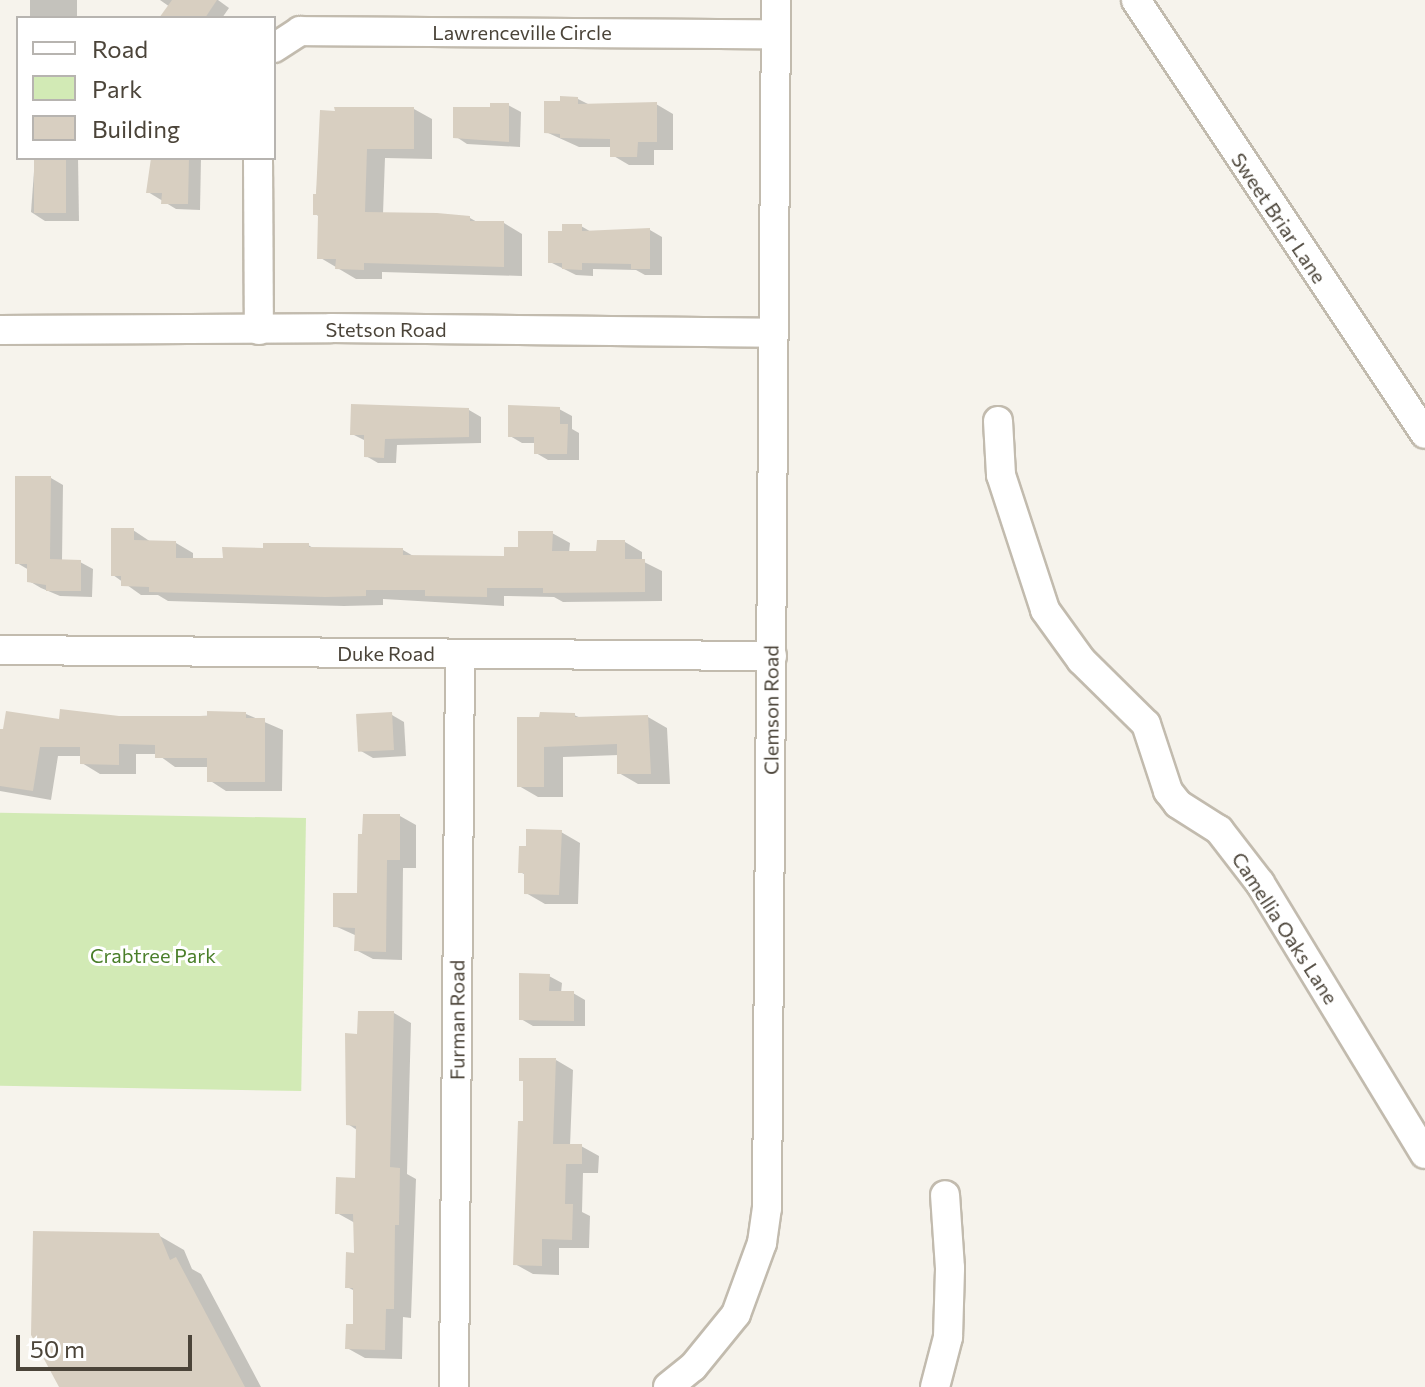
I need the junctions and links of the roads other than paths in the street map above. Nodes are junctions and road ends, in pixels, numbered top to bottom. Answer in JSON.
{"nodes":[{"id":1,"x":776,"y":0,"type":"edge"},
{"id":2,"x":1136,"y":0,"type":"edge"},
{"id":3,"x":776,"y":34,"type":"junction"},
{"id":4,"x":276,"y":47,"type":"edge"},
{"id":5,"x":258,"y":160,"type":"edge"},
{"id":6,"x":0,"y":330,"type":"edge"},
{"id":7,"x":259,"y":330,"type":"junction"},
{"id":8,"x":773,"y":333,"type":"junction"},
{"id":9,"x":998,"y":421,"type":"dead end"},
{"id":10,"x":1425,"y":434,"type":"edge"},
{"id":11,"x":0,"y":650,"type":"edge"},
{"id":12,"x":460,"y":654,"type":"junction"},
{"id":13,"x":772,"y":656,"type":"junction"},
{"id":14,"x":1425,"y":1154,"type":"edge"},
{"id":15,"x":945,"y":1195,"type":"dead end"},
{"id":16,"x":454,"y":1387,"type":"edge"},
{"id":17,"x":668,"y":1387,"type":"edge"},
{"id":18,"x":935,"y":1387,"type":"edge"}],
"edges":[{"from":1,"to":3,"type":"street","name":"Clemson Road"},
{"from":2,"to":10,"type":"street","name":"Sweet Briar Lane"},
{"from":3,"to":4,"type":"street","name":"Lawrenceville Circle"},
{"from":3,"to":8,"type":"street","name":"Clemson Road"},
{"from":5,"to":7,"type":"street"},
{"from":6,"to":7,"type":"street","name":"Stetson Road"},
{"from":7,"to":8,"type":"street","name":"Stetson Road"},
{"from":8,"to":13,"type":"street","name":"Clemson Road"},
{"from":9,"to":14,"type":"street","name":"Camellia Oaks Lane"},
{"from":11,"to":12,"type":"street","name":"Duke Road"},
{"from":12,"to":13,"type":"street","name":"Duke Road"},
{"from":12,"to":16,"type":"street","name":"Furman Road"},
{"from":13,"to":17,"type":"street","name":"Clemson Road"},
{"from":15,"to":18,"type":"street"}]}
